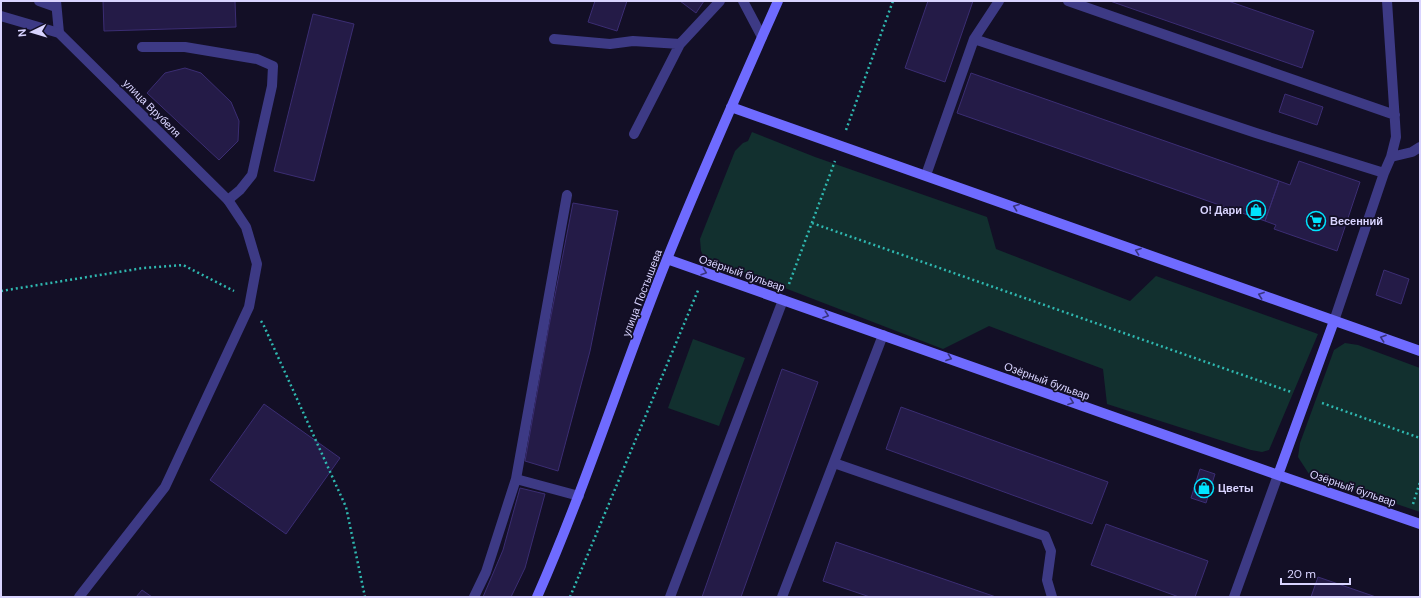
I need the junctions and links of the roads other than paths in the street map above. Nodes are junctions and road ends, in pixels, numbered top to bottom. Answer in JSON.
{"nodes":[{"id":1,"x":39,"y":1,"type":"edge"},
{"id":2,"x":720,"y":1,"type":"edge"},
{"id":3,"x":743,"y":1,"type":"edge"},
{"id":4,"x":778,"y":1,"type":"edge"},
{"id":5,"x":999,"y":1,"type":"edge"},
{"id":6,"x":1068,"y":1,"type":"edge"},
{"id":7,"x":1387,"y":1,"type":"edge"},
{"id":8,"x":56,"y":4,"type":"edge"},
{"id":9,"x":1,"y":16,"type":"edge"},
{"id":10,"x":59,"y":33,"type":"junction"},
{"id":11,"x":762,"y":38,"type":"junction"},
{"id":12,"x":974,"y":39,"type":"junction"},
{"id":13,"x":554,"y":40,"type":"dead end"},
{"id":14,"x":680,"y":44,"type":"junction"},
{"id":15,"x":142,"y":47,"type":"dead end"},
{"id":16,"x":731,"y":107,"type":"junction"},
{"id":17,"x":1394,"y":115,"type":"junction"},
{"id":18,"x":634,"y":134,"type":"dead end"},
{"id":19,"x":1420,"y":147,"type":"edge"},
{"id":20,"x":1391,"y":157,"type":"junction"},
{"id":21,"x":1384,"y":173,"type":"junction"},
{"id":22,"x":926,"y":175,"type":"junction"},
{"id":23,"x":567,"y":194,"type":"dead end"},
{"id":24,"x":228,"y":200,"type":"junction"},
{"id":25,"x":667,"y":259,"type":"junction"},
{"id":26,"x":783,"y":300,"type":"junction"},
{"id":27,"x":1334,"y":321,"type":"junction"},
{"id":28,"x":883,"y":335,"type":"junction"},
{"id":29,"x":1420,"y":351,"type":"edge"},
{"id":30,"x":834,"y":463,"type":"junction"},
{"id":31,"x":1278,"y":476,"type":"junction"},
{"id":32,"x":516,"y":479,"type":"junction"},
{"id":33,"x":578,"y":496,"type":"junction"},
{"id":34,"x":1420,"y":524,"type":"edge"},
{"id":35,"x":79,"y":597,"type":"edge"},
{"id":36,"x":474,"y":597,"type":"edge"},
{"id":37,"x":537,"y":597,"type":"edge"},
{"id":38,"x":670,"y":597,"type":"edge"},
{"id":39,"x":783,"y":597,"type":"edge"},
{"id":40,"x":1052,"y":597,"type":"edge"},
{"id":41,"x":1234,"y":597,"type":"edge"}],
"edges":[{"from":1,"to":8,"type":"street"},
{"from":2,"to":14,"type":"street"},
{"from":3,"to":11,"type":"street"},
{"from":4,"to":11,"type":"street","name":"улица Постышева"},
{"from":5,"to":12,"type":"street"},
{"from":6,"to":17,"type":"street"},
{"from":7,"to":17,"type":"street"},
{"from":8,"to":10,"type":"street"},
{"from":9,"to":10,"type":"street","name":"улица Врубеля"},
{"from":10,"to":24,"type":"street","name":"улица Врубеля"},
{"from":11,"to":16,"type":"street","name":"улица Постышева"},
{"from":12,"to":21,"type":"street"},
{"from":12,"to":22,"type":"street"},
{"from":13,"to":14,"type":"street"},
{"from":14,"to":18,"type":"street"},
{"from":15,"to":24,"type":"street"},
{"from":16,"to":22,"type":"street"},
{"from":16,"to":25,"type":"street","name":"улица Постышева"},
{"from":17,"to":20,"type":"street"},
{"from":19,"to":20,"type":"street"},
{"from":20,"to":21,"type":"street"},
{"from":21,"to":27,"type":"street"},
{"from":27,"to":22,"type":"street","one_way":true},
{"from":23,"to":32,"type":"street"},
{"from":24,"to":35,"type":"street","name":"улица Врубеля"},
{"from":25,"to":26,"type":"street","name":"Озёрный бульвар","one_way":true},
{"from":25,"to":33,"type":"street","name":"улица Постышева"},
{"from":26,"to":28,"type":"street","name":"Озёрный бульвар","one_way":true},
{"from":26,"to":38,"type":"street"},
{"from":29,"to":27,"type":"street","one_way":true},
{"from":27,"to":31,"type":"street"},
{"from":28,"to":30,"type":"street"},
{"from":28,"to":31,"type":"street","name":"Озёрный бульвар","one_way":true},
{"from":30,"to":39,"type":"street"},
{"from":30,"to":40,"type":"street"},
{"from":31,"to":34,"type":"street","name":"Озёрный бульвар"},
{"from":31,"to":41,"type":"street"},
{"from":32,"to":33,"type":"street"},
{"from":32,"to":36,"type":"street"},
{"from":33,"to":37,"type":"street","name":"улица Постышева"}]}
